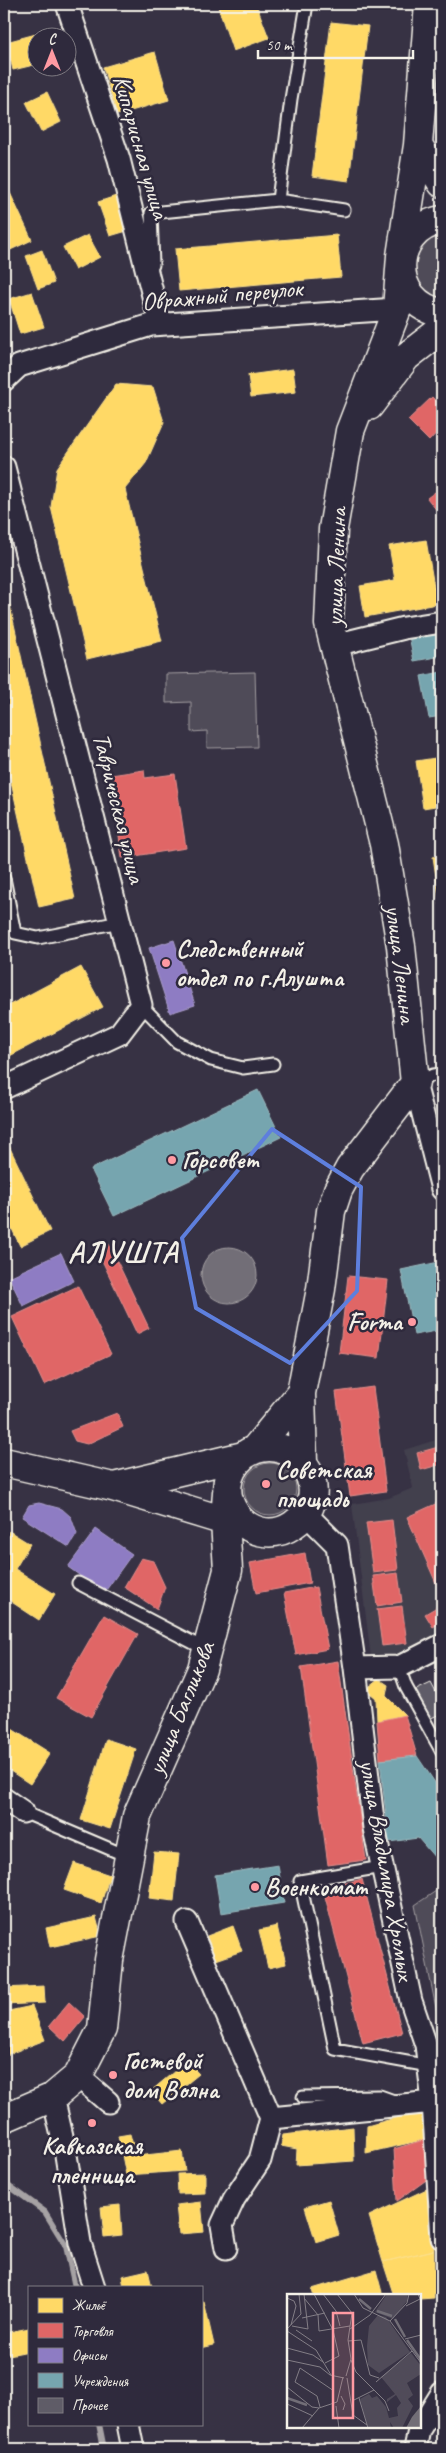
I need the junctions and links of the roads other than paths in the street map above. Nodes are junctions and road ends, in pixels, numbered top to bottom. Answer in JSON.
{"nodes":[{"id":1,"x":67,"y":4,"type":"edge"},
{"id":2,"x":307,"y":4,"type":"edge"},
{"id":3,"x":428,"y":4,"type":"edge"},
{"id":4,"x":418,"y":145,"type":"junction"},
{"id":5,"x":442,"y":183,"type":"edge"},
{"id":6,"x":278,"y":200,"type":"junction"},
{"id":7,"x":344,"y":210,"type":"dead end"},
{"id":8,"x":442,"y":220,"type":"edge"},
{"id":9,"x":401,"y":256,"type":"junction"},
{"id":10,"x":397,"y":309,"type":"junction"},
{"id":11,"x":442,"y":313,"type":"edge"},
{"id":12,"x":156,"y":316,"type":"junction"},
{"id":13,"x":442,"y":329,"type":"edge"},
{"id":14,"x":4,"y":380,"type":"edge"},
{"id":15,"x":350,"y":431,"type":"junction"},
{"id":16,"x":4,"y":467,"type":"edge"},
{"id":17,"x":442,"y":622,"type":"edge"},
{"id":18,"x":334,"y":645,"type":"junction"},
{"id":19,"x":4,"y":878,"type":"edge"},
{"id":20,"x":120,"y":922,"type":"junction"},
{"id":21,"x":141,"y":1005,"type":"junction"},
{"id":22,"x":273,"y":1064,"type":"dead end"},
{"id":23,"x":442,"y":1074,"type":"edge"},
{"id":24,"x":415,"y":1083,"type":"junction"},
{"id":25,"x":4,"y":1088,"type":"edge"},
{"id":26,"x":442,"y":1189,"type":"edge"},
{"id":27,"x":300,"y":1393,"type":"junction"},
{"id":28,"x":249,"y":1453,"type":"junction"},
{"id":29,"x":4,"y":1462,"type":"edge"},
{"id":30,"x":304,"y":1463,"type":"junction"},
{"id":31,"x":113,"y":1487,"type":"junction"},
{"id":32,"x":306,"y":1513,"type":"junction"},
{"id":33,"x":243,"y":1525,"type":"junction"},
{"id":34,"x":78,"y":1584,"type":"dead end"},
{"id":35,"x":442,"y":1645,"type":"edge"},
{"id":36,"x":207,"y":1650,"type":"junction"},
{"id":37,"x":398,"y":1667,"type":"junction"},
{"id":38,"x":356,"y":1668,"type":"junction"},
{"id":39,"x":442,"y":1752,"type":"edge"},
{"id":40,"x":4,"y":1799,"type":"edge"},
{"id":41,"x":23,"y":1812,"type":"joint"},
{"id":42,"x":129,"y":1857,"type":"junction"},
{"id":43,"x":382,"y":1866,"type":"junction"},
{"id":44,"x":187,"y":1922,"type":"dead end"},
{"id":45,"x":434,"y":2042,"type":"edge"},
{"id":46,"x":429,"y":2066,"type":"junction"},
{"id":47,"x":78,"y":2076,"type":"junction"},
{"id":48,"x":52,"y":2097,"type":"junction"},
{"id":49,"x":303,"y":2097,"type":"dead end"},
{"id":50,"x":108,"y":2102,"type":"dead end"},
{"id":51,"x":433,"y":2102,"type":"junction"},
{"id":52,"x":408,"y":2105,"type":"junction"},
{"id":53,"x":4,"y":2118,"type":"edge"},
{"id":54,"x":271,"y":2118,"type":"junction"},
{"id":55,"x":442,"y":2238,"type":"edge"},
{"id":56,"x":226,"y":2248,"type":"dead end"},
{"id":57,"x":94,"y":2286,"type":"edge"},
{"id":58,"x":442,"y":2393,"type":"edge"},
{"id":59,"x":128,"y":2426,"type":"edge"},
{"id":60,"x":421,"y":2427,"type":"edge"},
{"id":61,"x":420,"y":2428,"type":"edge"},
{"id":62,"x":133,"y":2449,"type":"edge"},
{"id":63,"x":415,"y":2449,"type":"edge"}],
"edges":[{"from":1,"to":12,"type":"street","name":"Кипарисная улица"},
{"from":2,"to":6,"type":"lane"},
{"from":3,"to":4,"type":"main road","name":"улица Ленина"},
{"from":4,"to":5,"type":"main road"},
{"from":4,"to":9,"type":"main road","name":"улица Ленина"},
{"from":6,"to":7,"type":"lane"},
{"from":6,"to":12,"type":"lane"},
{"from":8,"to":9,"type":"main road"},
{"from":9,"to":10,"type":"main road","name":"улица Ленина"},
{"from":9,"to":11,"type":"main road"},
{"from":10,"to":12,"type":"street","name":"Овражный переулок"},
{"from":10,"to":15,"type":"main road","name":"улица Ленина"},
{"from":12,"to":14,"type":"street","name":"Овражный переулок"},
{"from":13,"to":15,"type":"main road"},
{"from":15,"to":18,"type":"main road","name":"улица Ленина"},
{"from":16,"to":20,"type":"street","name":"Таврическая улица"},
{"from":17,"to":18,"type":"street"},
{"from":18,"to":24,"type":"main road","name":"улица Ленина"},
{"from":19,"to":20,"type":"lane"},
{"from":20,"to":21,"type":"street","name":"Таврическая улица"},
{"from":21,"to":22,"type":"lane"},
{"from":21,"to":25,"type":"street"},
{"from":23,"to":24,"type":"lane"},
{"from":24,"to":26,"type":"street","name":"улица Ленина"},
{"from":24,"to":27,"type":"main road"},
{"from":27,"to":28,"type":"main road"},
{"from":27,"to":30,"type":"main road"},
{"from":28,"to":30,"type":"main road"},
{"from":28,"to":31,"type":"main road"},
{"from":28,"to":33,"type":"main road"},
{"from":29,"to":31,"type":"main road"},
{"from":30,"to":32,"type":"main road"},
{"from":31,"to":33,"type":"main road"},
{"from":32,"to":33,"type":"main road"},
{"from":32,"to":38,"type":"street","name":"улица Владимира Хромых"},
{"from":33,"to":36,"type":"main road","name":"улица Багликова"},
{"from":34,"to":36,"type":"lane"},
{"from":35,"to":37,"type":"street"},
{"from":36,"to":42,"type":"main road","name":"улица Багликова"},
{"from":37,"to":38,"type":"street"},
{"from":37,"to":39,"type":"lane"},
{"from":38,"to":43,"type":"street","name":"улица Владимира Хромых"},
{"from":40,"to":41,"type":"street"},
{"from":41,"to":42,"type":"lane"},
{"from":42,"to":47,"type":"main road","name":"улица Багликова"},
{"from":43,"to":45,"type":"street","name":"улица Владимира Хромых"},
{"from":43,"to":46,"type":"lane"},
{"from":44,"to":54,"type":"street"},
{"from":45,"to":46,"type":"street","name":"улица Владимира Хромых"},
{"from":46,"to":51,"type":"street","name":"улица Владимира Хромых"},
{"from":47,"to":48,"type":"main road"},
{"from":47,"to":50,"type":"street"},
{"from":48,"to":53,"type":"main road"},
{"from":48,"to":57,"type":"street"},
{"from":49,"to":52,"type":"lane"},
{"from":51,"to":52,"type":"street"},
{"from":51,"to":55,"type":"street","name":"улица Владимира Хромых"},
{"from":52,"to":54,"type":"street"},
{"from":54,"to":56,"type":"street"},
{"from":58,"to":60,"type":"street"},
{"from":59,"to":62,"type":"street"},
{"from":61,"to":63,"type":"street"}]}
